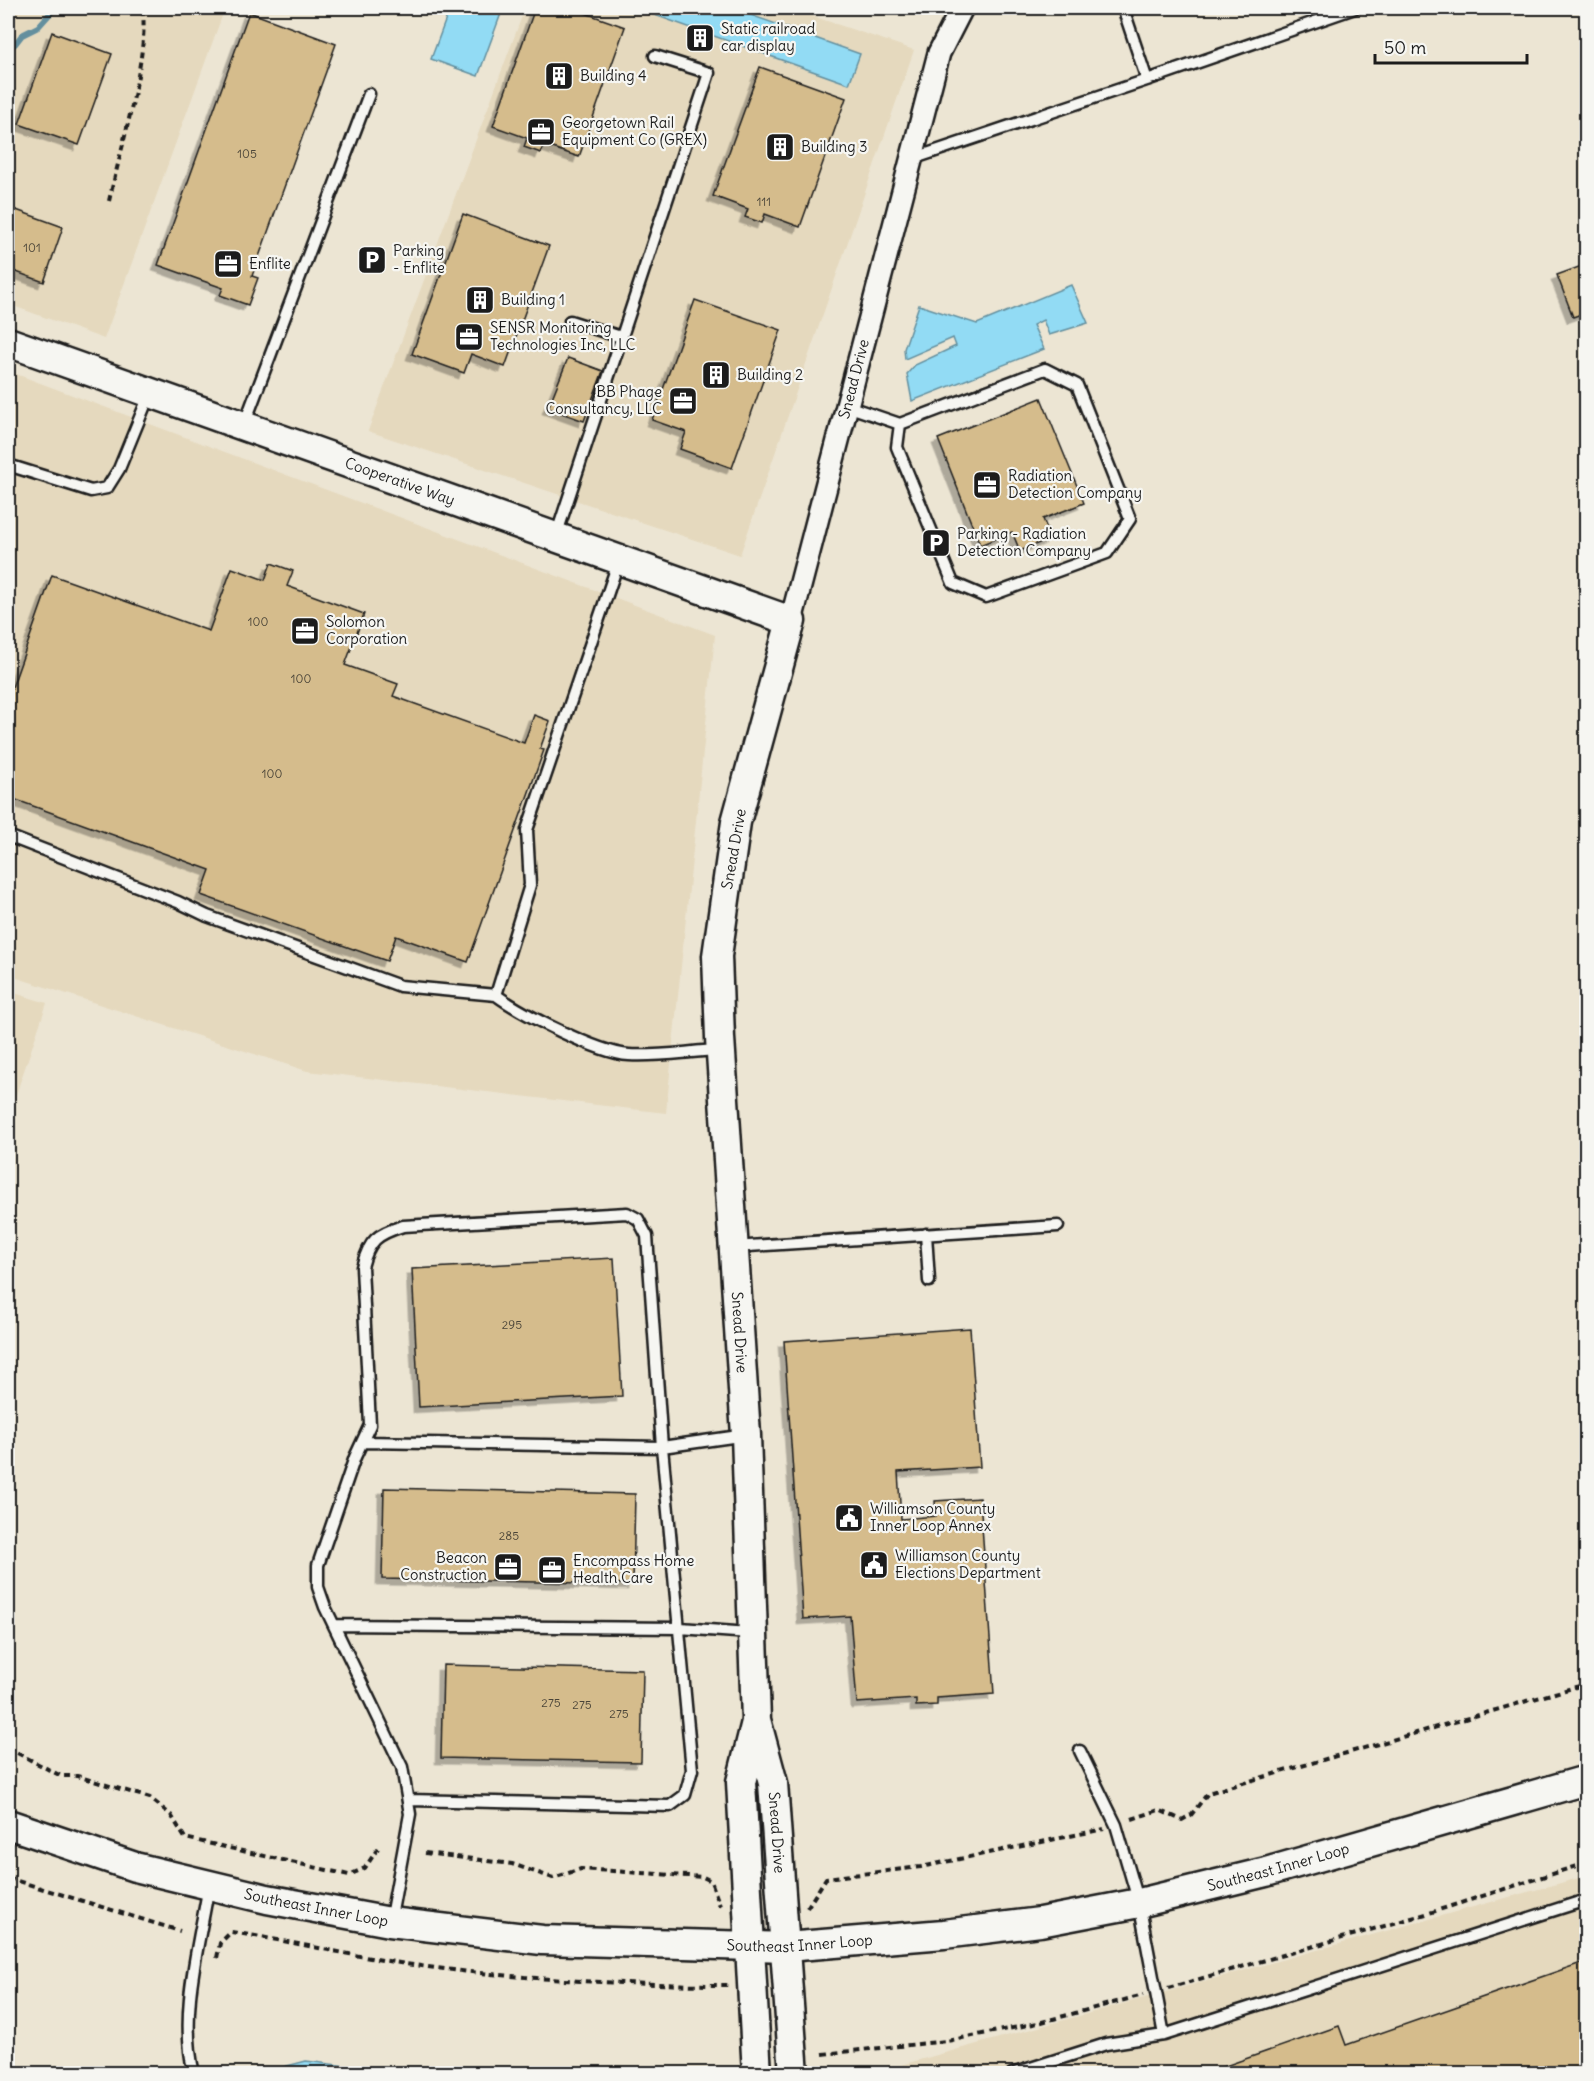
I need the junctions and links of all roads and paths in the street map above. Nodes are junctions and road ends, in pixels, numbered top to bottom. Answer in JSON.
{"nodes":[{"id":1,"x":142,"y":8,"type":"edge"},
{"id":2,"x":962,"y":8,"type":"edge"},
{"id":3,"x":1123,"y":8,"type":"edge"},
{"id":4,"x":1355,"y":8,"type":"edge"},
{"id":5,"x":655,"y":56,"type":"dead end"},
{"id":6,"x":1147,"y":80,"type":"junction"},
{"id":7,"x":369,"y":94,"type":"dead end"},
{"id":8,"x":912,"y":159,"type":"junction"},
{"id":9,"x":110,"y":201,"type":"dead end"},
{"id":10,"x":570,"y":321,"type":"dead end"},
{"id":11,"x":621,"y":337,"type":"junction"},
{"id":12,"x":8,"y":342,"type":"edge"},
{"id":13,"x":150,"y":393,"type":"junction"},
{"id":14,"x":847,"y":406,"type":"junction"},
{"id":15,"x":900,"y":424,"type":"junction"},
{"id":16,"x":243,"y":426,"type":"junction"},
{"id":17,"x":8,"y":465,"type":"edge"},
{"id":18,"x":556,"y":536,"type":"junction"},
{"id":19,"x":619,"y":560,"type":"junction"},
{"id":20,"x":791,"y":621,"type":"junction"},
{"id":21,"x":8,"y":836,"type":"edge"},
{"id":22,"x":496,"y":995,"type":"junction"},
{"id":23,"x":721,"y":1050,"type":"junction"},
{"id":24,"x":1058,"y":1226,"type":"dead end"},
{"id":25,"x":926,"y":1234,"type":"junction"},
{"id":26,"x":734,"y":1247,"type":"junction"},
{"id":27,"x":929,"y":1281,"type":"dead end"},
{"id":28,"x":746,"y":1435,"type":"junction"},
{"id":29,"x":364,"y":1442,"type":"junction"},
{"id":30,"x":662,"y":1447,"type":"junction"},
{"id":31,"x":334,"y":1625,"type":"junction"},
{"id":32,"x":680,"y":1628,"type":"junction"},
{"id":33,"x":754,"y":1634,"type":"junction"},
{"id":34,"x":1587,"y":1684,"type":"edge"},
{"id":35,"x":756,"y":1720,"type":"junction"},
{"id":36,"x":8,"y":1748,"type":"edge"},
{"id":37,"x":1080,"y":1751,"type":"dead end"},
{"id":38,"x":1587,"y":1780,"type":"edge"},
{"id":39,"x":409,"y":1800,"type":"junction"},
{"id":40,"x":1132,"y":1819,"type":"dead end"},
{"id":41,"x":8,"y":1824,"type":"edge"},
{"id":42,"x":1107,"y":1828,"type":"dead end"},
{"id":43,"x":380,"y":1845,"type":"dead end"},
{"id":44,"x":425,"y":1853,"type":"dead end"},
{"id":45,"x":1587,"y":1863,"type":"edge"},
{"id":46,"x":8,"y":1878,"type":"edge"},
{"id":47,"x":209,"y":1884,"type":"junction"},
{"id":48,"x":1587,"y":1900,"type":"edge"},
{"id":49,"x":1139,"y":1903,"type":"junction"},
{"id":50,"x":720,"y":1906,"type":"dead end"},
{"id":51,"x":807,"y":1908,"type":"dead end"},
{"id":52,"x":390,"y":1922,"type":"junction"},
{"id":53,"x":180,"y":1931,"type":"dead end"},
{"id":54,"x":786,"y":1947,"type":"junction"},
{"id":55,"x":749,"y":1948,"type":"junction"},
{"id":56,"x":217,"y":1958,"type":"dead end"},
{"id":57,"x":730,"y":1985,"type":"dead end"},
{"id":58,"x":1155,"y":1991,"type":"junction"},
{"id":59,"x":1164,"y":2035,"type":"junction"},
{"id":60,"x":824,"y":2054,"type":"dead end"},
{"id":61,"x":194,"y":2073,"type":"edge"},
{"id":62,"x":757,"y":2073,"type":"edge"},
{"id":63,"x":794,"y":2073,"type":"edge"},
{"id":64,"x":1012,"y":2073,"type":"edge"}],
"edges":[{"from":1,"to":9,"type":"path"},
{"from":2,"to":8,"type":"street","name":"Snead Drive"},
{"from":3,"to":6,"type":"lane"},
{"from":4,"to":6,"type":"lane"},
{"from":5,"to":11,"type":"lane"},
{"from":6,"to":8,"type":"lane"},
{"from":7,"to":16,"type":"lane"},
{"from":8,"to":14,"type":"street","name":"Snead Drive"},
{"from":10,"to":11,"type":"lane"},
{"from":11,"to":18,"type":"lane"},
{"from":12,"to":13,"type":"street","name":"Cooperative Way"},
{"from":13,"to":16,"type":"street","name":"Cooperative Way"},
{"from":13,"to":17,"type":"lane"},
{"from":14,"to":15,"type":"lane"},
{"from":14,"to":20,"type":"street","name":"Snead Drive"},
{"from":15,"to":15,"type":"lane"},
{"from":16,"to":18,"type":"street","name":"Cooperative Way"},
{"from":18,"to":19,"type":"street","name":"Cooperative Way"},
{"from":19,"to":20,"type":"street","name":"Cooperative Way"},
{"from":19,"to":22,"type":"lane"},
{"from":20,"to":23,"type":"street","name":"Snead Drive"},
{"from":21,"to":22,"type":"lane"},
{"from":22,"to":23,"type":"lane"},
{"from":23,"to":26,"type":"street","name":"Snead Drive"},
{"from":24,"to":25,"type":"lane"},
{"from":25,"to":26,"type":"lane"},
{"from":25,"to":27,"type":"lane"},
{"from":26,"to":28,"type":"street","name":"Snead Drive"},
{"from":28,"to":30,"type":"lane"},
{"from":28,"to":33,"type":"street","name":"Snead Drive"},
{"from":29,"to":30,"type":"lane"},
{"from":29,"to":30,"type":"lane"},
{"from":29,"to":31,"type":"lane"},
{"from":30,"to":32,"type":"lane"},
{"from":31,"to":32,"type":"lane"},
{"from":31,"to":39,"type":"lane"},
{"from":32,"to":33,"type":"lane"},
{"from":32,"to":39,"type":"lane"},
{"from":33,"to":35,"type":"street","name":"Snead Drive"},
{"from":34,"to":40,"type":"path"},
{"from":35,"to":54,"type":"street","name":"Snead Drive"},
{"from":35,"to":55,"type":"street","name":"Snead Drive"},
{"from":36,"to":43,"type":"path"},
{"from":37,"to":49,"type":"lane"},
{"from":38,"to":49,"type":"street","name":"Southeast Inner Loop"},
{"from":39,"to":52,"type":"lane"},
{"from":41,"to":47,"type":"street","name":"Southeast Inner Loop"},
{"from":42,"to":51,"type":"path"},
{"from":44,"to":50,"type":"path"},
{"from":45,"to":58,"type":"path"},
{"from":46,"to":53,"type":"path"},
{"from":47,"to":52,"type":"street","name":"Southeast Inner Loop"},
{"from":47,"to":61,"type":"lane"},
{"from":48,"to":59,"type":"lane"},
{"from":49,"to":54,"type":"street","name":"Southeast Inner Loop"},
{"from":49,"to":58,"type":"lane"},
{"from":52,"to":55,"type":"street","name":"Southeast Inner Loop"},
{"from":54,"to":55,"type":"street","name":"Southeast Inner Loop"},
{"from":54,"to":63,"type":"street","name":"Snead Drive"},
{"from":55,"to":62,"type":"street","name":"Snead Drive"},
{"from":56,"to":57,"type":"path"},
{"from":58,"to":59,"type":"lane"},
{"from":58,"to":60,"type":"path"},
{"from":59,"to":64,"type":"lane"}]}
